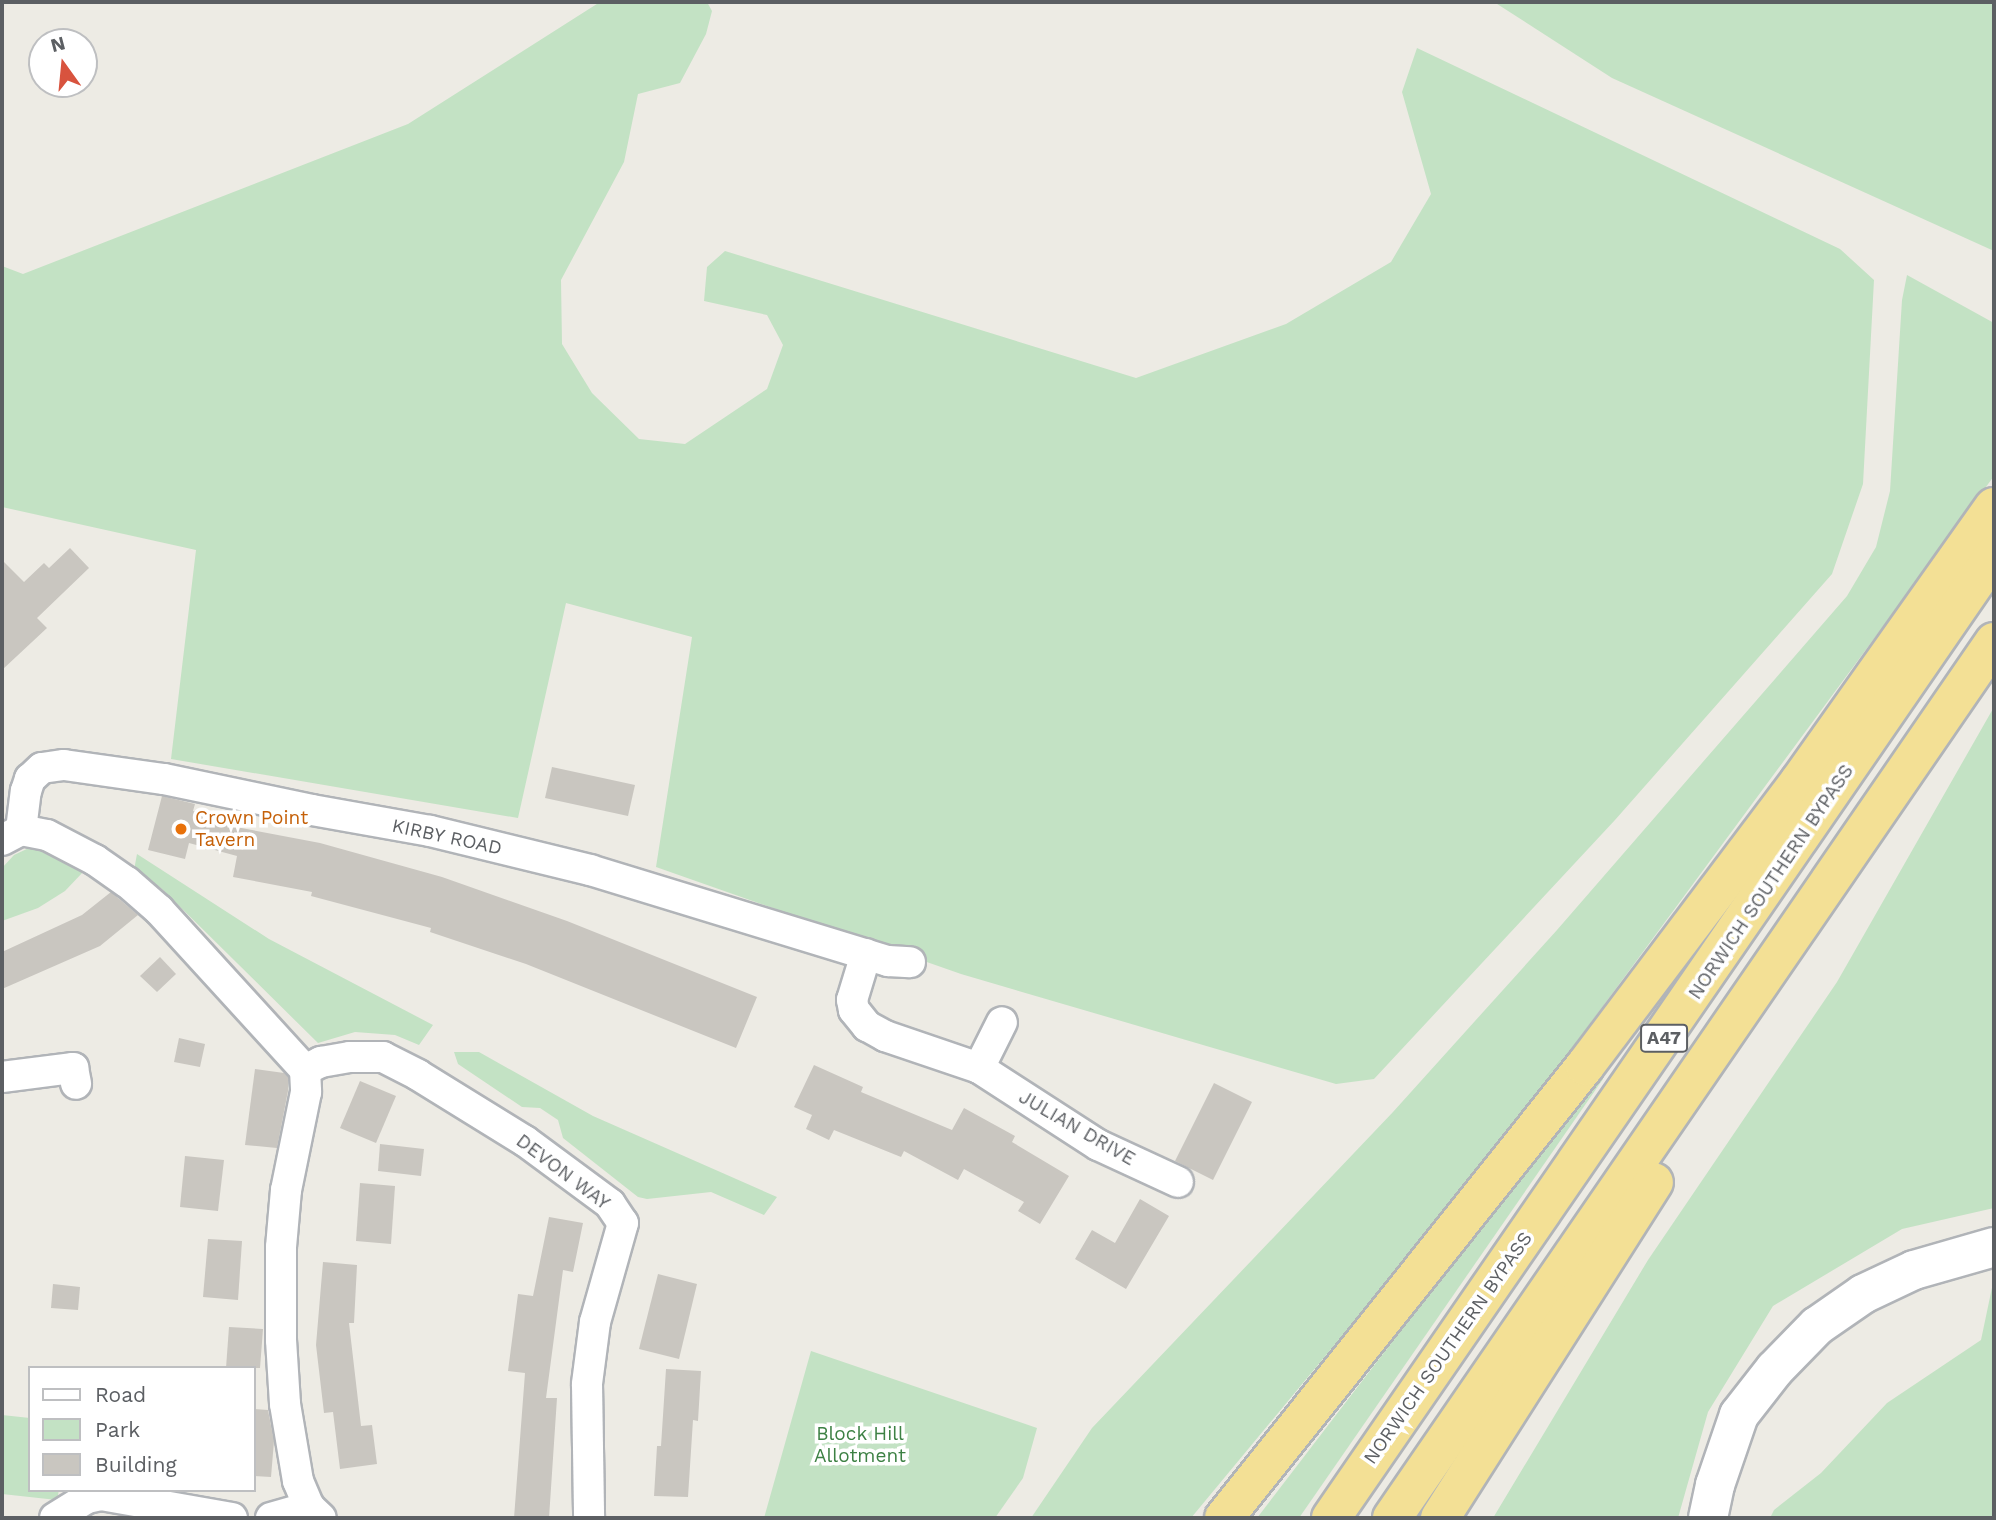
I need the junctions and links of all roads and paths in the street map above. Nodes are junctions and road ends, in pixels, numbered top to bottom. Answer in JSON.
{"nodes":[{"id":1,"x":1994,"y":507,"type":"edge"},
{"id":2,"x":1994,"y":555,"type":"edge"},
{"id":3,"x":1994,"y":642,"type":"edge"},
{"id":4,"x":1969,"y":678,"type":"junction"},
{"id":5,"x":11,"y":835,"type":"edge"},
{"id":6,"x":866,"y":954,"type":"junction"},
{"id":7,"x":910,"y":962,"type":"dead end"},
{"id":8,"x":1002,"y":1022,"type":"dead end"},
{"id":9,"x":979,"y":1068,"type":"junction"},
{"id":10,"x":304,"y":1070,"type":"junction"},
{"id":11,"x":2,"y":1077,"type":"edge"},
{"id":12,"x":76,"y":1084,"type":"dead end"},
{"id":13,"x":1178,"y":1182,"type":"dead end"},
{"id":14,"x":1994,"y":1247,"type":"edge"},
{"id":15,"x":315,"y":1513,"type":"edge"},
{"id":16,"x":55,"y":1518,"type":"edge"},
{"id":17,"x":232,"y":1518,"type":"edge"},
{"id":18,"x":271,"y":1518,"type":"edge"},
{"id":19,"x":589,"y":1518,"type":"edge"},
{"id":20,"x":1224,"y":1518,"type":"edge"},
{"id":21,"x":1331,"y":1518,"type":"edge"},
{"id":22,"x":1392,"y":1518,"type":"edge"},
{"id":23,"x":1440,"y":1518,"type":"edge"},
{"id":24,"x":1708,"y":1518,"type":"edge"}],
"edges":[{"from":1,"to":20,"type":"highway","number":"A47"},
{"from":2,"to":21,"type":"highway","name":"NORWICH SOUTHERN BYPASS","number":"A47"},
{"from":3,"to":4,"type":"highway","number":"A47"},
{"from":4,"to":22,"type":"highway","number":"A47"},
{"from":4,"to":23,"type":"highway","number":"A47"},
{"from":5,"to":6,"type":"street","name":"KIRBY ROAD"},
{"from":5,"to":10,"type":"street"},
{"from":6,"to":7,"type":"street","name":"KIRBY ROAD"},
{"from":6,"to":9,"type":"street","name":"JULIAN DRIVE"},
{"from":8,"to":9,"type":"street"},
{"from":9,"to":13,"type":"street","name":"JULIAN DRIVE"},
{"from":10,"to":15,"type":"street"},
{"from":10,"to":19,"type":"street","name":"DEVON WAY"},
{"from":11,"to":12,"type":"street"},
{"from":14,"to":24,"type":"street"},
{"from":15,"to":18,"type":"street"},
{"from":16,"to":17,"type":"street"}]}
